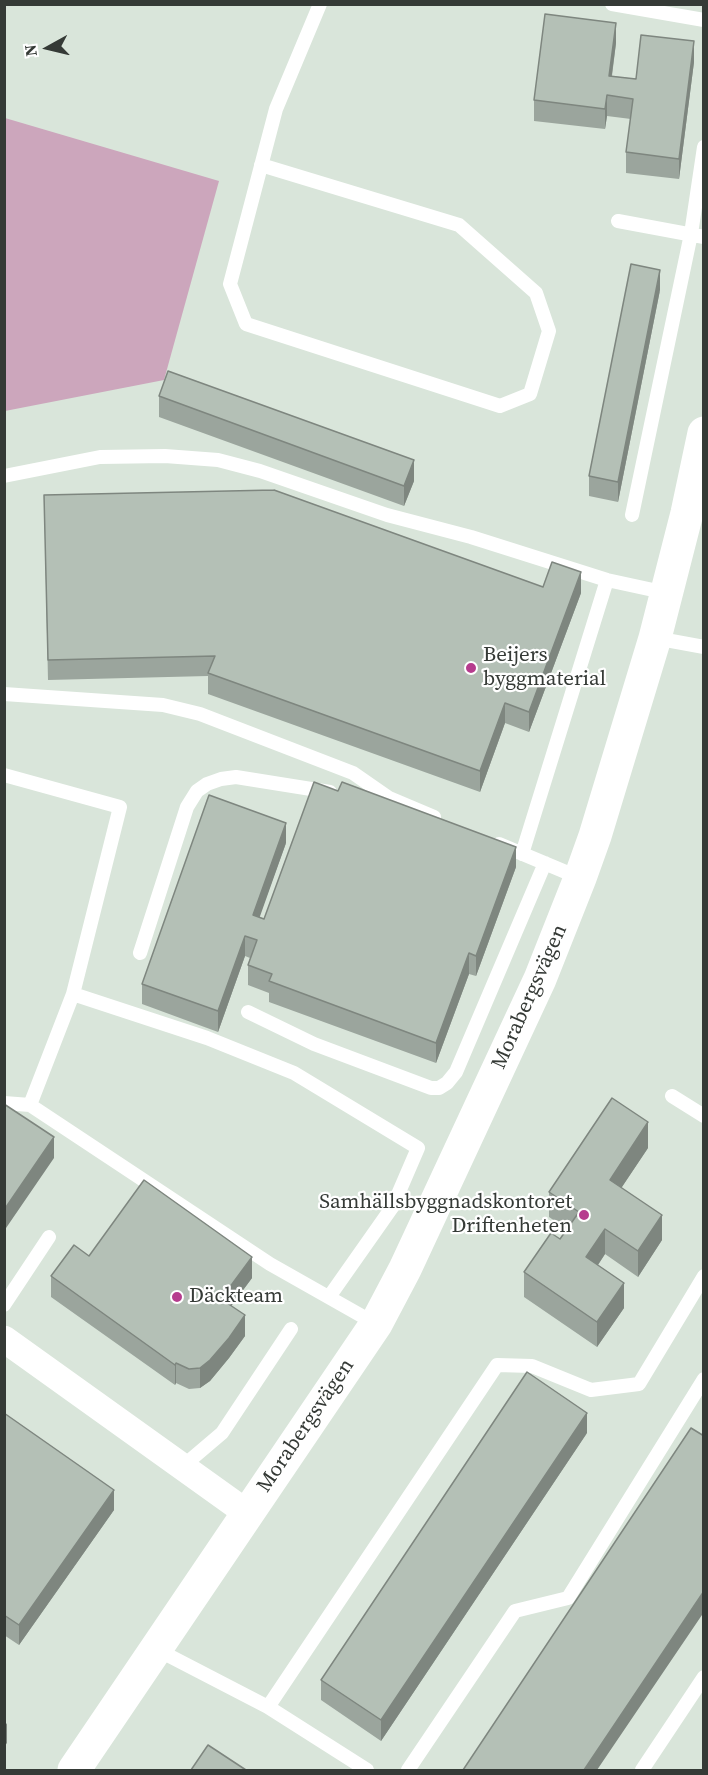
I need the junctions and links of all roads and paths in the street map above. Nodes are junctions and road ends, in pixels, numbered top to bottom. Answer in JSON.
{"nodes":[{"id":1,"x":320,"y":4,"type":"edge"},
{"id":2,"x":612,"y":4,"type":"edge"},
{"id":3,"x":704,"y":21,"type":"edge"},
{"id":4,"x":704,"y":147,"type":"edge"},
{"id":5,"x":261,"y":165,"type":"junction"},
{"id":6,"x":618,"y":220,"type":"dead end"},
{"id":7,"x":697,"y":236,"type":"edge"},
{"id":8,"x":704,"y":433,"type":"edge"},
{"id":9,"x":4,"y":476,"type":"edge"},
{"id":10,"x":632,"y":515,"type":"dead end"},
{"id":11,"x":607,"y":580,"type":"junction"},
{"id":12,"x":667,"y":593,"type":"junction"},
{"id":13,"x":655,"y":638,"type":"junction"},
{"id":14,"x":704,"y":647,"type":"edge"},
{"id":15,"x":4,"y":694,"type":"edge"},
{"id":16,"x":4,"y":775,"type":"edge"},
{"id":17,"x":339,"y":794,"type":"edge"},
{"id":18,"x":360,"y":796,"type":"edge"},
{"id":19,"x":389,"y":798,"type":"junction"},
{"id":20,"x":451,"y":824,"type":"edge"},
{"id":21,"x":481,"y":837,"type":"edge"},
{"id":22,"x":522,"y":854,"type":"junction"},
{"id":23,"x":545,"y":863,"type":"junction"},
{"id":24,"x":580,"y":878,"type":"junction"},
{"id":25,"x":140,"y":953,"type":"dead end"},
{"id":26,"x":73,"y":994,"type":"junction"},
{"id":27,"x":249,"y":1012,"type":"dead end"},
{"id":28,"x":672,"y":1096,"type":"dead end"},
{"id":29,"x":4,"y":1103,"type":"edge"},
{"id":30,"x":30,"y":1105,"type":"junction"},
{"id":31,"x":704,"y":1116,"type":"edge"},
{"id":32,"x":49,"y":1237,"type":"dead end"},
{"id":33,"x":704,"y":1276,"type":"edge"},
{"id":34,"x":329,"y":1298,"type":"junction"},
{"id":35,"x":4,"y":1305,"type":"edge"},
{"id":36,"x":376,"y":1324,"type":"junction"},
{"id":37,"x":291,"y":1329,"type":"dead end"},
{"id":38,"x":4,"y":1339,"type":"edge"},
{"id":39,"x":704,"y":1379,"type":"edge"},
{"id":40,"x":182,"y":1467,"type":"junction"},
{"id":41,"x":247,"y":1513,"type":"junction"},
{"id":42,"x":156,"y":1649,"type":"junction"},
{"id":43,"x":704,"y":1677,"type":"edge"},
{"id":44,"x":268,"y":1707,"type":"junction"},
{"id":45,"x":74,"y":1770,"type":"edge"},
{"id":46,"x":367,"y":1770,"type":"edge"},
{"id":47,"x":408,"y":1770,"type":"edge"},
{"id":48,"x":642,"y":1770,"type":"edge"}],
"edges":[{"from":1,"to":5,"type":"lane"},
{"from":2,"to":3,"type":"lane"},
{"from":4,"to":7,"type":"lane"},
{"from":5,"to":5,"type":"lane"},
{"from":6,"to":7,"type":"lane"},
{"from":7,"to":10,"type":"lane"},
{"from":8,"to":12,"type":"street","name":"Morabergsvägen"},
{"from":9,"to":11,"type":"lane"},
{"from":11,"to":12,"type":"lane"},
{"from":11,"to":22,"type":"lane"},
{"from":12,"to":13,"type":"street","name":"Morabergsvägen"},
{"from":13,"to":14,"type":"lane"},
{"from":13,"to":24,"type":"street","name":"Morabergsvägen"},
{"from":15,"to":19,"type":"lane"},
{"from":16,"to":26,"type":"lane"},
{"from":17,"to":25,"type":"lane"},
{"from":18,"to":19,"type":"lane"},
{"from":19,"to":20,"type":"lane"},
{"from":21,"to":22,"type":"lane"},
{"from":22,"to":23,"type":"lane"},
{"from":23,"to":24,"type":"lane"},
{"from":23,"to":27,"type":"lane"},
{"from":24,"to":36,"type":"street","name":"Morabergsvägen"},
{"from":26,"to":30,"type":"lane"},
{"from":26,"to":34,"type":"lane"},
{"from":28,"to":31,"type":"lane"},
{"from":29,"to":30,"type":"lane"},
{"from":30,"to":34,"type":"lane"},
{"from":32,"to":35,"type":"lane"},
{"from":33,"to":44,"type":"lane"},
{"from":34,"to":36,"type":"lane"},
{"from":36,"to":41,"type":"street","name":"Morabergsvägen"},
{"from":37,"to":40,"type":"lane"},
{"from":38,"to":40,"type":"street","name":"Morabergsvägen"},
{"from":39,"to":47,"type":"lane"},
{"from":40,"to":41,"type":"street","name":"Morabergsvägen"},
{"from":41,"to":42,"type":"street","name":"Morabergsvägen"},
{"from":42,"to":44,"type":"lane"},
{"from":42,"to":45,"type":"street","name":"Morabergsvägen"},
{"from":43,"to":48,"type":"lane"},
{"from":44,"to":46,"type":"lane"}]}
